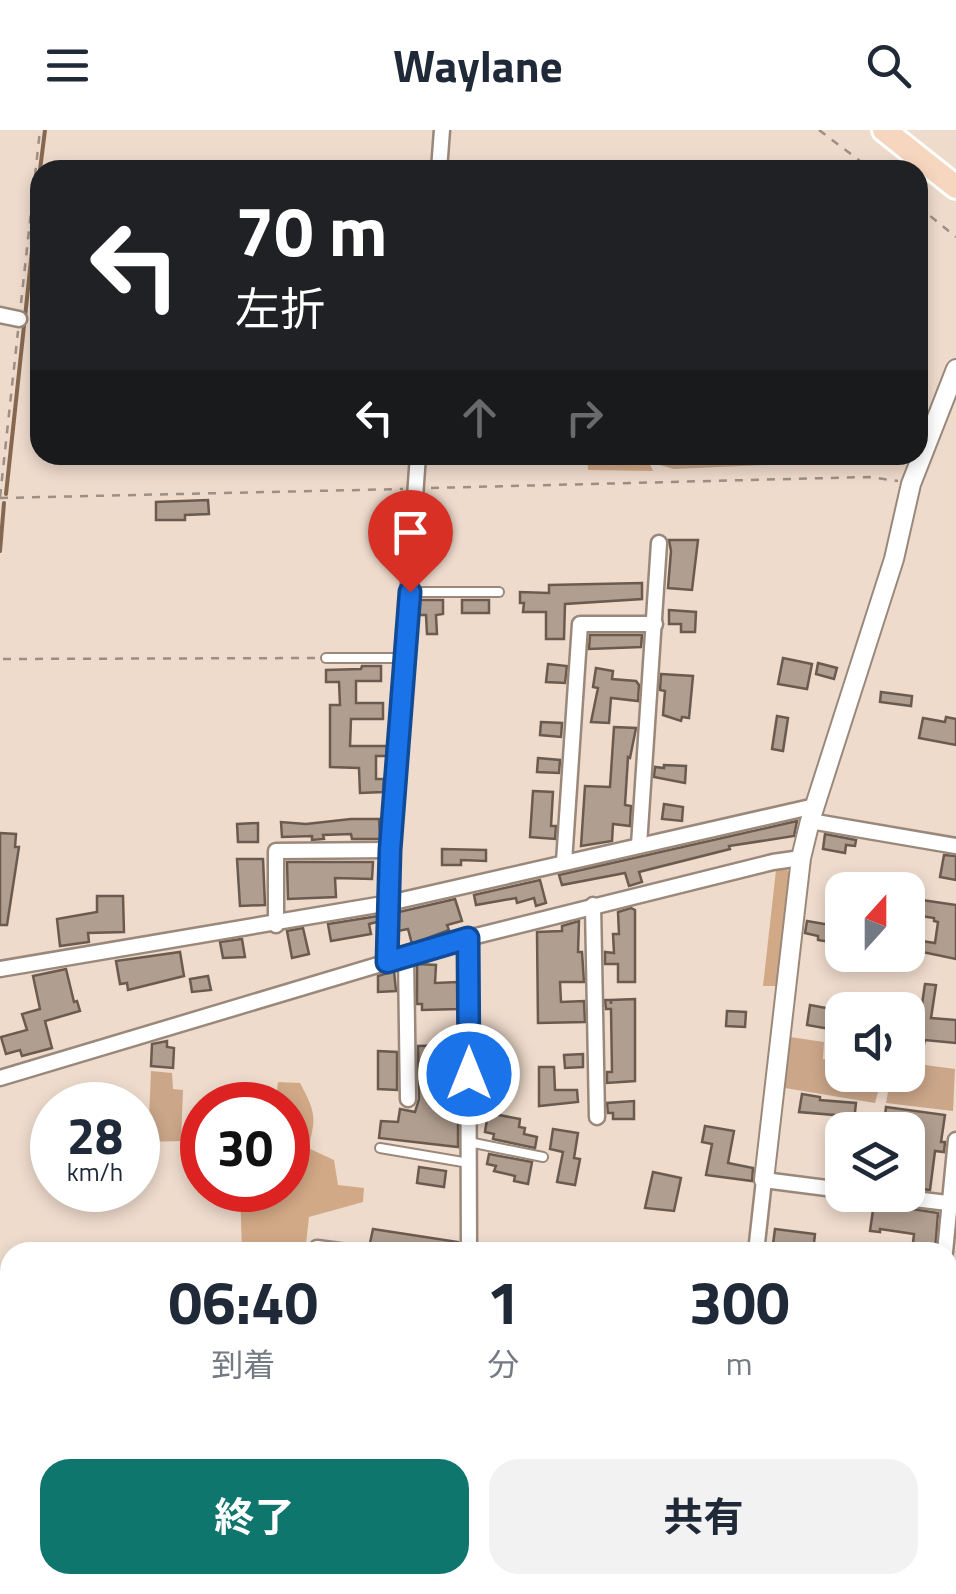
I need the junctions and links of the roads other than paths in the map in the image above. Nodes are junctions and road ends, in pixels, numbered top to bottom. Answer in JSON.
{"nodes":[{"id":1,"x":442,"y":130,"type":"edge"},
{"id":2,"x":884,"y":130,"type":"edge"},
{"id":3,"x":440,"y":160,"type":"edge"},
{"id":4,"x":922,"y":160,"type":"edge"},
{"id":5,"x":928,"y":165,"type":"edge"},
{"id":6,"x":956,"y":187,"type":"edge"},
{"id":7,"x":0,"y":315,"type":"edge"},
{"id":8,"x":19,"y":319,"type":"road end"},
{"id":9,"x":956,"y":369,"type":"edge"},
{"id":10,"x":928,"y":441,"type":"edge"},
{"id":11,"x":417,"y":465,"type":"edge"},
{"id":12,"x":918,"y":465,"type":"edge"},
{"id":13,"x":659,"y":543,"type":"dead end"},
{"id":14,"x":410,"y":592,"type":"junction"},
{"id":15,"x":500,"y":592,"type":"dead end"},
{"id":16,"x":654,"y":624,"type":"junction"},
{"id":17,"x":326,"y":658,"type":"road end"},
{"id":18,"x":405,"y":658,"type":"junction"},
{"id":19,"x":812,"y":813,"type":"junction"},
{"id":20,"x":640,"y":845,"type":"junction"},
{"id":21,"x":956,"y":846,"type":"edge"},
{"id":22,"x":390,"y":850,"type":"junction"},
{"id":23,"x":802,"y":858,"type":"junction"},
{"id":24,"x":564,"y":862,"type":"junction"},
{"id":25,"x":389,"y":903,"type":"junction"},
{"id":26,"x":593,"y":905,"type":"junction"},
{"id":27,"x":276,"y":925,"type":"junction"},
{"id":28,"x":468,"y":938,"type":"junction"},
{"id":29,"x":406,"y":957,"type":"junction"},
{"id":30,"x":387,"y":962,"type":"junction"},
{"id":31,"x":0,"y":969,"type":"edge"},
{"id":32,"x":0,"y":1078,"type":"edge"},
{"id":33,"x":408,"y":1099,"type":"dead end"},
{"id":34,"x":596,"y":1117,"type":"dead end"},
{"id":35,"x":956,"y":1140,"type":"edge"},
{"id":36,"x":469,"y":1142,"type":"junction"},
{"id":37,"x":380,"y":1148,"type":"dead end"},
{"id":38,"x":544,"y":1157,"type":"dead end"},
{"id":39,"x":469,"y":1163,"type":"junction"},
{"id":40,"x":764,"y":1180,"type":"junction"},
{"id":41,"x":825,"y":1188,"type":"edge"},
{"id":42,"x":925,"y":1200,"type":"edge"},
{"id":43,"x":953,"y":1204,"type":"edge"},
{"id":44,"x":469,"y":1242,"type":"edge"},
{"id":45,"x":757,"y":1242,"type":"edge"},
{"id":46,"x":947,"y":1242,"type":"edge"}],
"edges":[{"from":1,"to":3,"type":"street"},
{"from":2,"to":4,"type":"highway"},
{"from":5,"to":6,"type":"highway"},
{"from":7,"to":8,"type":"street"},
{"from":9,"to":10,"type":"street"},
{"from":11,"to":14,"type":"street"},
{"from":12,"to":19,"type":"street"},
{"from":13,"to":16,"type":"street"},
{"from":14,"to":15,"type":"lane"},
{"from":14,"to":18,"type":"street"},
{"from":16,"to":20,"type":"street"},
{"from":16,"to":24,"type":"street"},
{"from":17,"to":18,"type":"lane"},
{"from":18,"to":22,"type":"street"},
{"from":19,"to":20,"type":"street"},
{"from":19,"to":21,"type":"street"},
{"from":19,"to":23,"type":"street"},
{"from":20,"to":24,"type":"street"},
{"from":22,"to":25,"type":"street"},
{"from":22,"to":27,"type":"street"},
{"from":23,"to":26,"type":"street"},
{"from":23,"to":40,"type":"street"},
{"from":24,"to":25,"type":"street"},
{"from":25,"to":27,"type":"street"},
{"from":25,"to":30,"type":"street"},
{"from":26,"to":28,"type":"street"},
{"from":26,"to":34,"type":"street"},
{"from":27,"to":31,"type":"street"},
{"from":28,"to":29,"type":"street"},
{"from":28,"to":36,"type":"street"},
{"from":29,"to":30,"type":"street"},
{"from":29,"to":33,"type":"street"},
{"from":30,"to":32,"type":"street"},
{"from":35,"to":43,"type":"street"},
{"from":36,"to":38,"type":"lane"},
{"from":36,"to":39,"type":"street"},
{"from":37,"to":39,"type":"lane"},
{"from":39,"to":44,"type":"street"},
{"from":40,"to":41,"type":"street"},
{"from":40,"to":45,"type":"street"},
{"from":42,"to":43,"type":"street"},
{"from":43,"to":46,"type":"street"}]}
